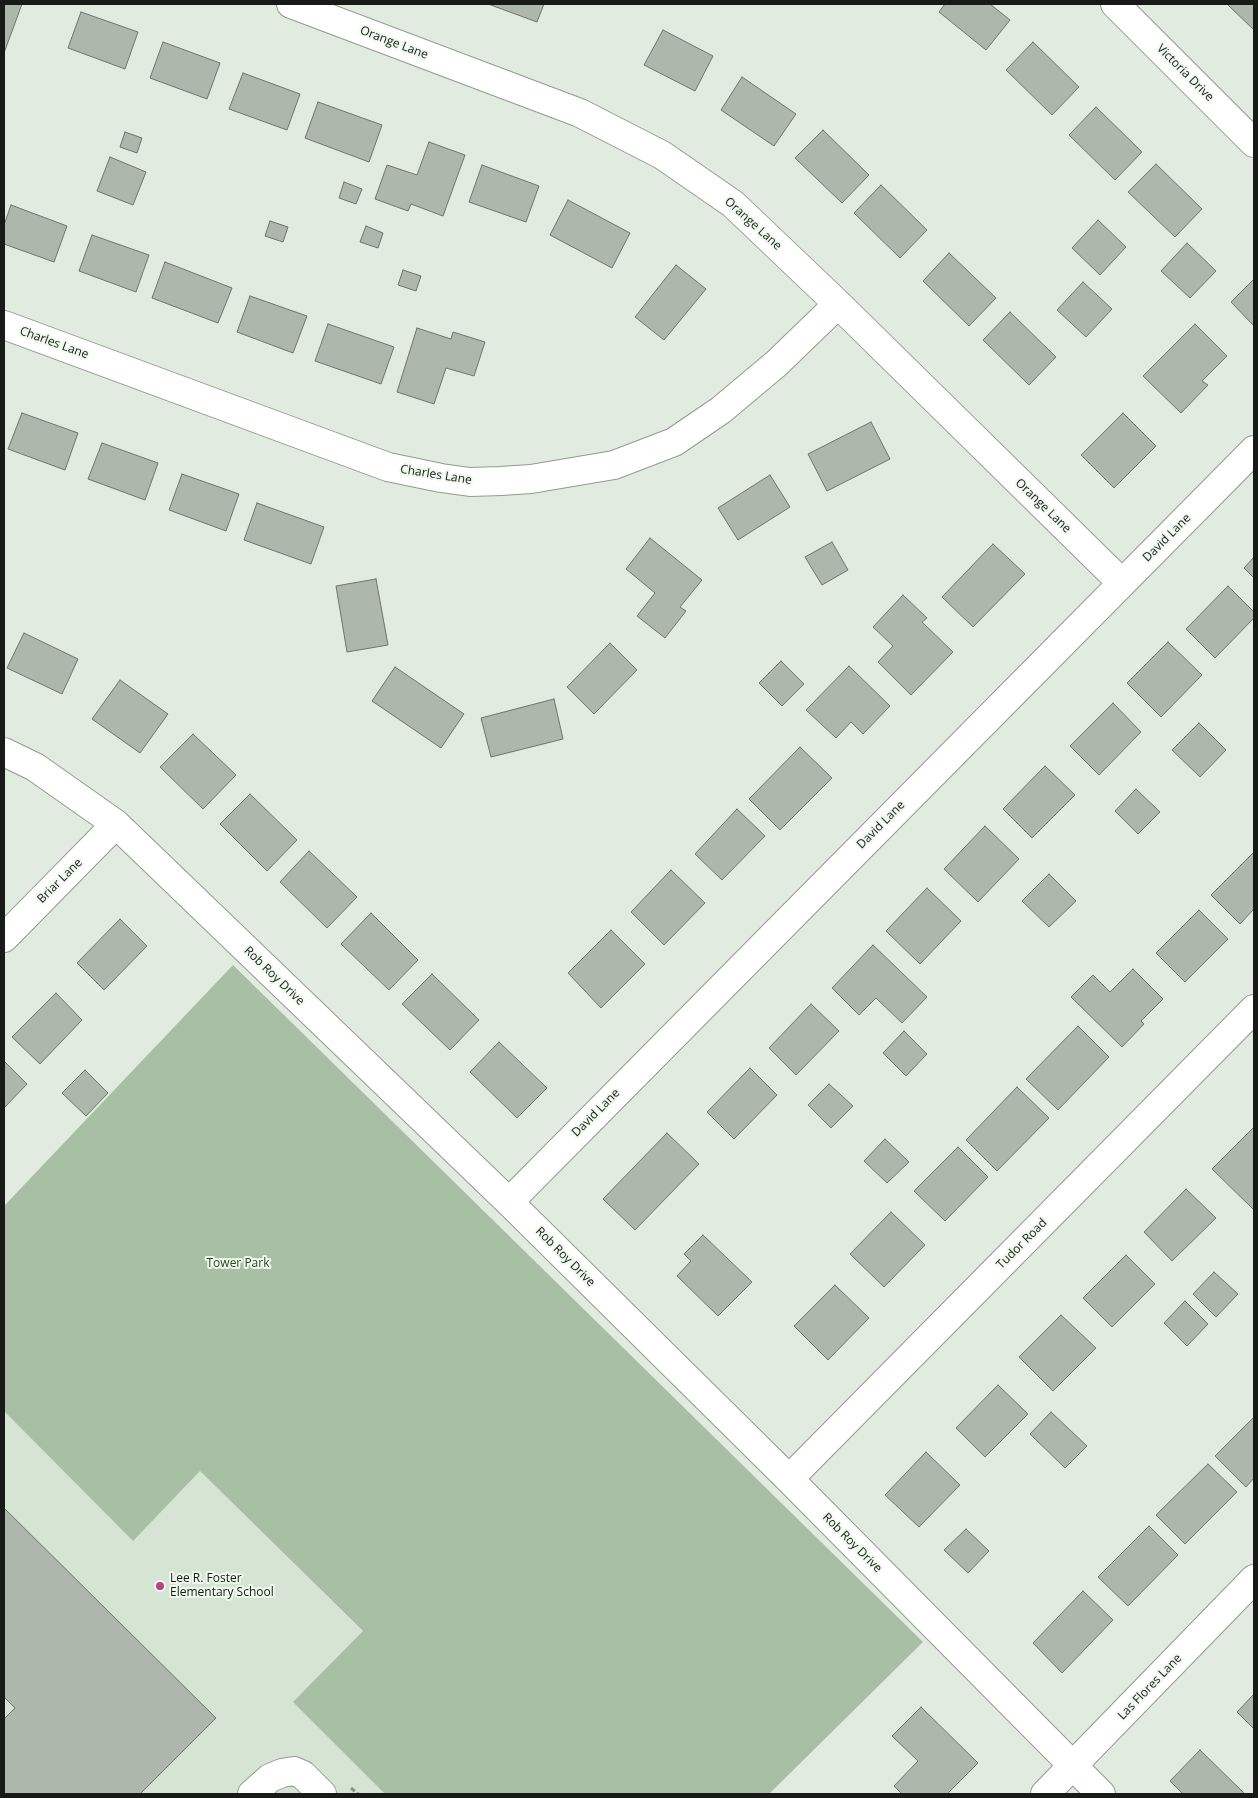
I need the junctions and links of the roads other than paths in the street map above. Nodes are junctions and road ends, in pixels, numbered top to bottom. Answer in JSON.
{"nodes":[{"id":1,"x":291,"y":4,"type":"edge"},
{"id":2,"x":1116,"y":4,"type":"edge"},
{"id":3,"x":1254,"y":143,"type":"edge"},
{"id":4,"x":838,"y":304,"type":"junction"},
{"id":5,"x":4,"y":325,"type":"edge"},
{"id":6,"x":1254,"y":450,"type":"edge"},
{"id":7,"x":1122,"y":582,"type":"junction"},
{"id":8,"x":4,"y":752,"type":"edge"},
{"id":9,"x":116,"y":824,"type":"junction"},
{"id":10,"x":4,"y":938,"type":"edge"},
{"id":11,"x":1254,"y":1009,"type":"edge"},
{"id":12,"x":509,"y":1202,"type":"junction"},
{"id":13,"x":789,"y":1479,"type":"junction"},
{"id":14,"x":1254,"y":1579,"type":"edge"},
{"id":15,"x":1072,"y":1766,"type":"junction"},
{"id":16,"x":252,"y":1794,"type":"edge"},
{"id":17,"x":322,"y":1794,"type":"edge"},
{"id":18,"x":1045,"y":1794,"type":"edge"},
{"id":19,"x":1101,"y":1794,"type":"edge"}],
"edges":[{"from":1,"to":4,"type":"street","name":"Orange Lane"},
{"from":2,"to":3,"type":"street","name":"Victoria Drive"},
{"from":4,"to":5,"type":"street","name":"Charles Lane"},
{"from":4,"to":7,"type":"street","name":"Orange Lane"},
{"from":6,"to":7,"type":"street","name":"David Lane"},
{"from":7,"to":12,"type":"street","name":"David Lane"},
{"from":8,"to":9,"type":"street","name":"Rob Roy Drive"},
{"from":9,"to":10,"type":"street","name":"Briar Lane"},
{"from":9,"to":12,"type":"street","name":"Rob Roy Drive"},
{"from":11,"to":13,"type":"street","name":"Tudor Road"},
{"from":12,"to":13,"type":"street","name":"Rob Roy Drive"},
{"from":13,"to":15,"type":"street","name":"Rob Roy Drive"},
{"from":14,"to":15,"type":"street","name":"Las Flores Lane"},
{"from":15,"to":18,"type":"street","name":"Las Flores Lane"},
{"from":15,"to":19,"type":"street","name":"Rob Roy Drive"},
{"from":16,"to":17,"type":"street"}]}
